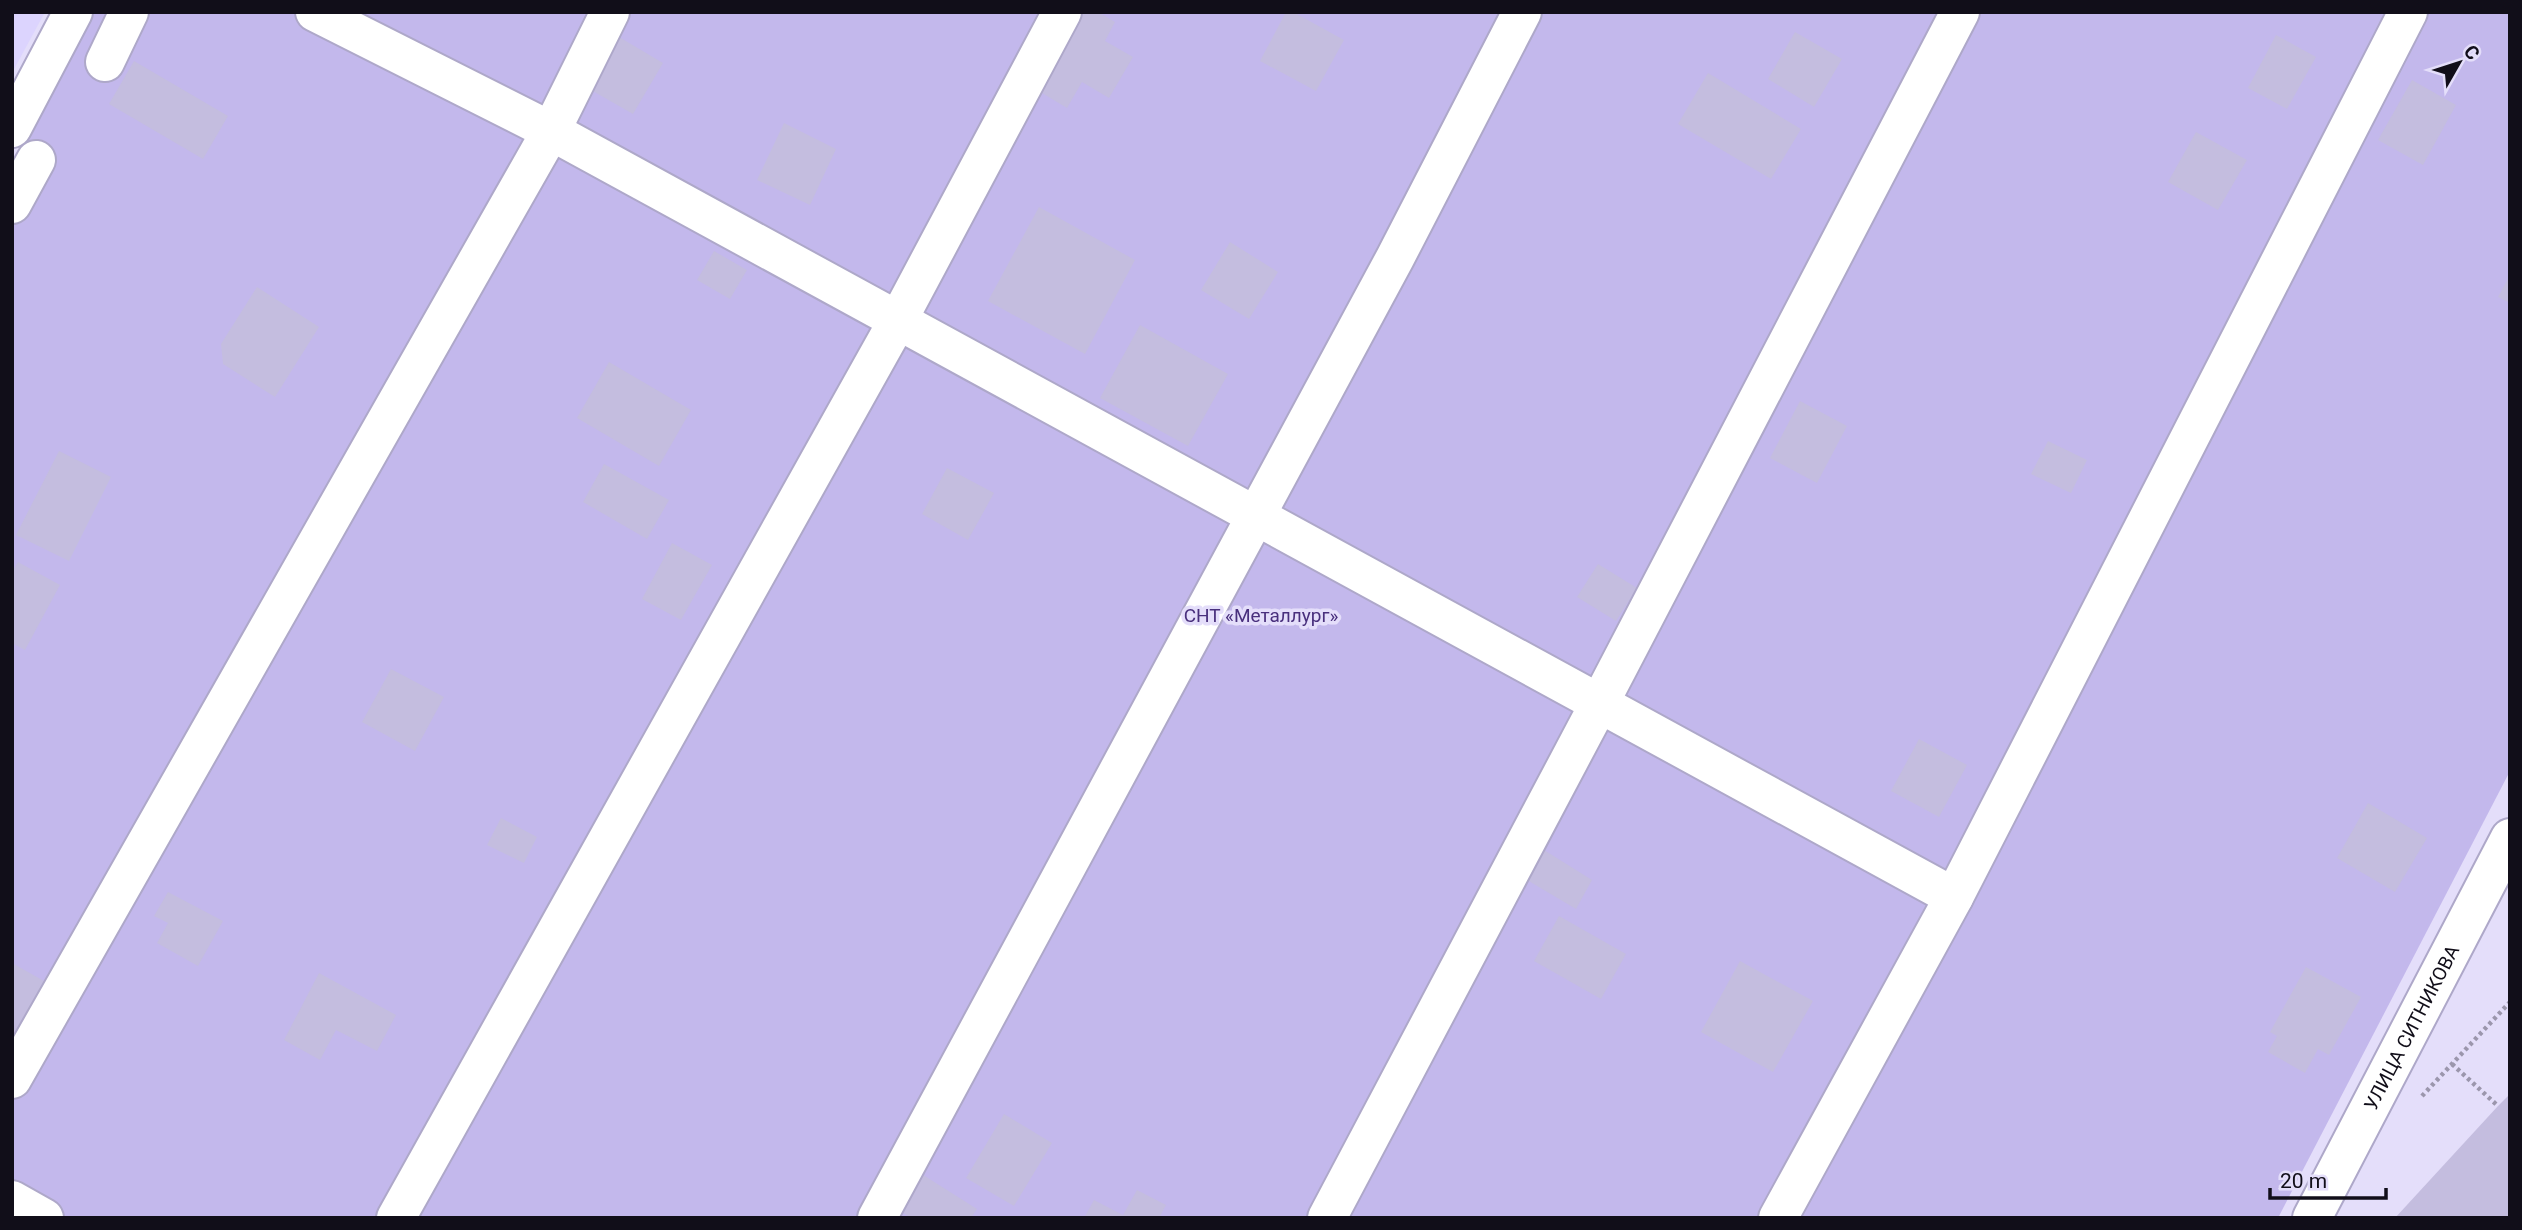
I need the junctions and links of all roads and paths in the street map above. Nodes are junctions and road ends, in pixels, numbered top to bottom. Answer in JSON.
{"nodes":[{"id":1,"x":73,"y":12,"type":"edge"},
{"id":2,"x":129,"y":12,"type":"edge"},
{"id":3,"x":315,"y":12,"type":"edge"},
{"id":4,"x":610,"y":12,"type":"edge"},
{"id":5,"x":1062,"y":12,"type":"edge"},
{"id":6,"x":1522,"y":12,"type":"edge"},
{"id":7,"x":1960,"y":12,"type":"edge"},
{"id":8,"x":2408,"y":12,"type":"edge"},
{"id":9,"x":105,"y":62,"type":"dead end"},
{"id":10,"x":12,"y":128,"type":"edge"},
{"id":11,"x":551,"y":131,"type":"junction"},
{"id":12,"x":36,"y":160,"type":"dead end"},
{"id":13,"x":12,"y":204,"type":"edge"},
{"id":14,"x":898,"y":320,"type":"junction"},
{"id":15,"x":1254,"y":515,"type":"junction"},
{"id":16,"x":1599,"y":704,"type":"junction"},
{"id":17,"x":2510,"y":838,"type":"edge"},
{"id":18,"x":1954,"y":897,"type":"junction"},
{"id":19,"x":2510,"y":1002,"type":"edge"},
{"id":20,"x":2452,"y":1064,"type":"junction"},
{"id":21,"x":12,"y":1079,"type":"edge"},
{"id":22,"x":2415,"y":1104,"type":"dead end"},
{"id":23,"x":2498,"y":1106,"type":"dead end"},
{"id":24,"x":12,"y":1199,"type":"edge"},
{"id":25,"x":44,"y":1218,"type":"edge"},
{"id":26,"x":396,"y":1218,"type":"edge"},
{"id":27,"x":877,"y":1218,"type":"edge"},
{"id":28,"x":1327,"y":1218,"type":"edge"},
{"id":29,"x":1778,"y":1218,"type":"edge"},
{"id":30,"x":2312,"y":1218,"type":"edge"}],
"edges":[{"from":1,"to":10,"type":"street"},
{"from":2,"to":9,"type":"street"},
{"from":3,"to":11,"type":"street"},
{"from":4,"to":11,"type":"street"},
{"from":5,"to":14,"type":"street"},
{"from":6,"to":15,"type":"street"},
{"from":7,"to":16,"type":"street"},
{"from":8,"to":18,"type":"street"},
{"from":11,"to":14,"type":"street"},
{"from":11,"to":21,"type":"street"},
{"from":12,"to":13,"type":"street"},
{"from":14,"to":15,"type":"street"},
{"from":14,"to":26,"type":"street"},
{"from":15,"to":16,"type":"street"},
{"from":15,"to":27,"type":"street"},
{"from":16,"to":18,"type":"street"},
{"from":16,"to":28,"type":"street"},
{"from":17,"to":30,"type":"street","name":"УЛИЦА СИТНИКОВА"},
{"from":18,"to":29,"type":"street"},
{"from":19,"to":20,"type":"path"},
{"from":20,"to":22,"type":"path"},
{"from":20,"to":23,"type":"path"},
{"from":24,"to":25,"type":"street"}]}
